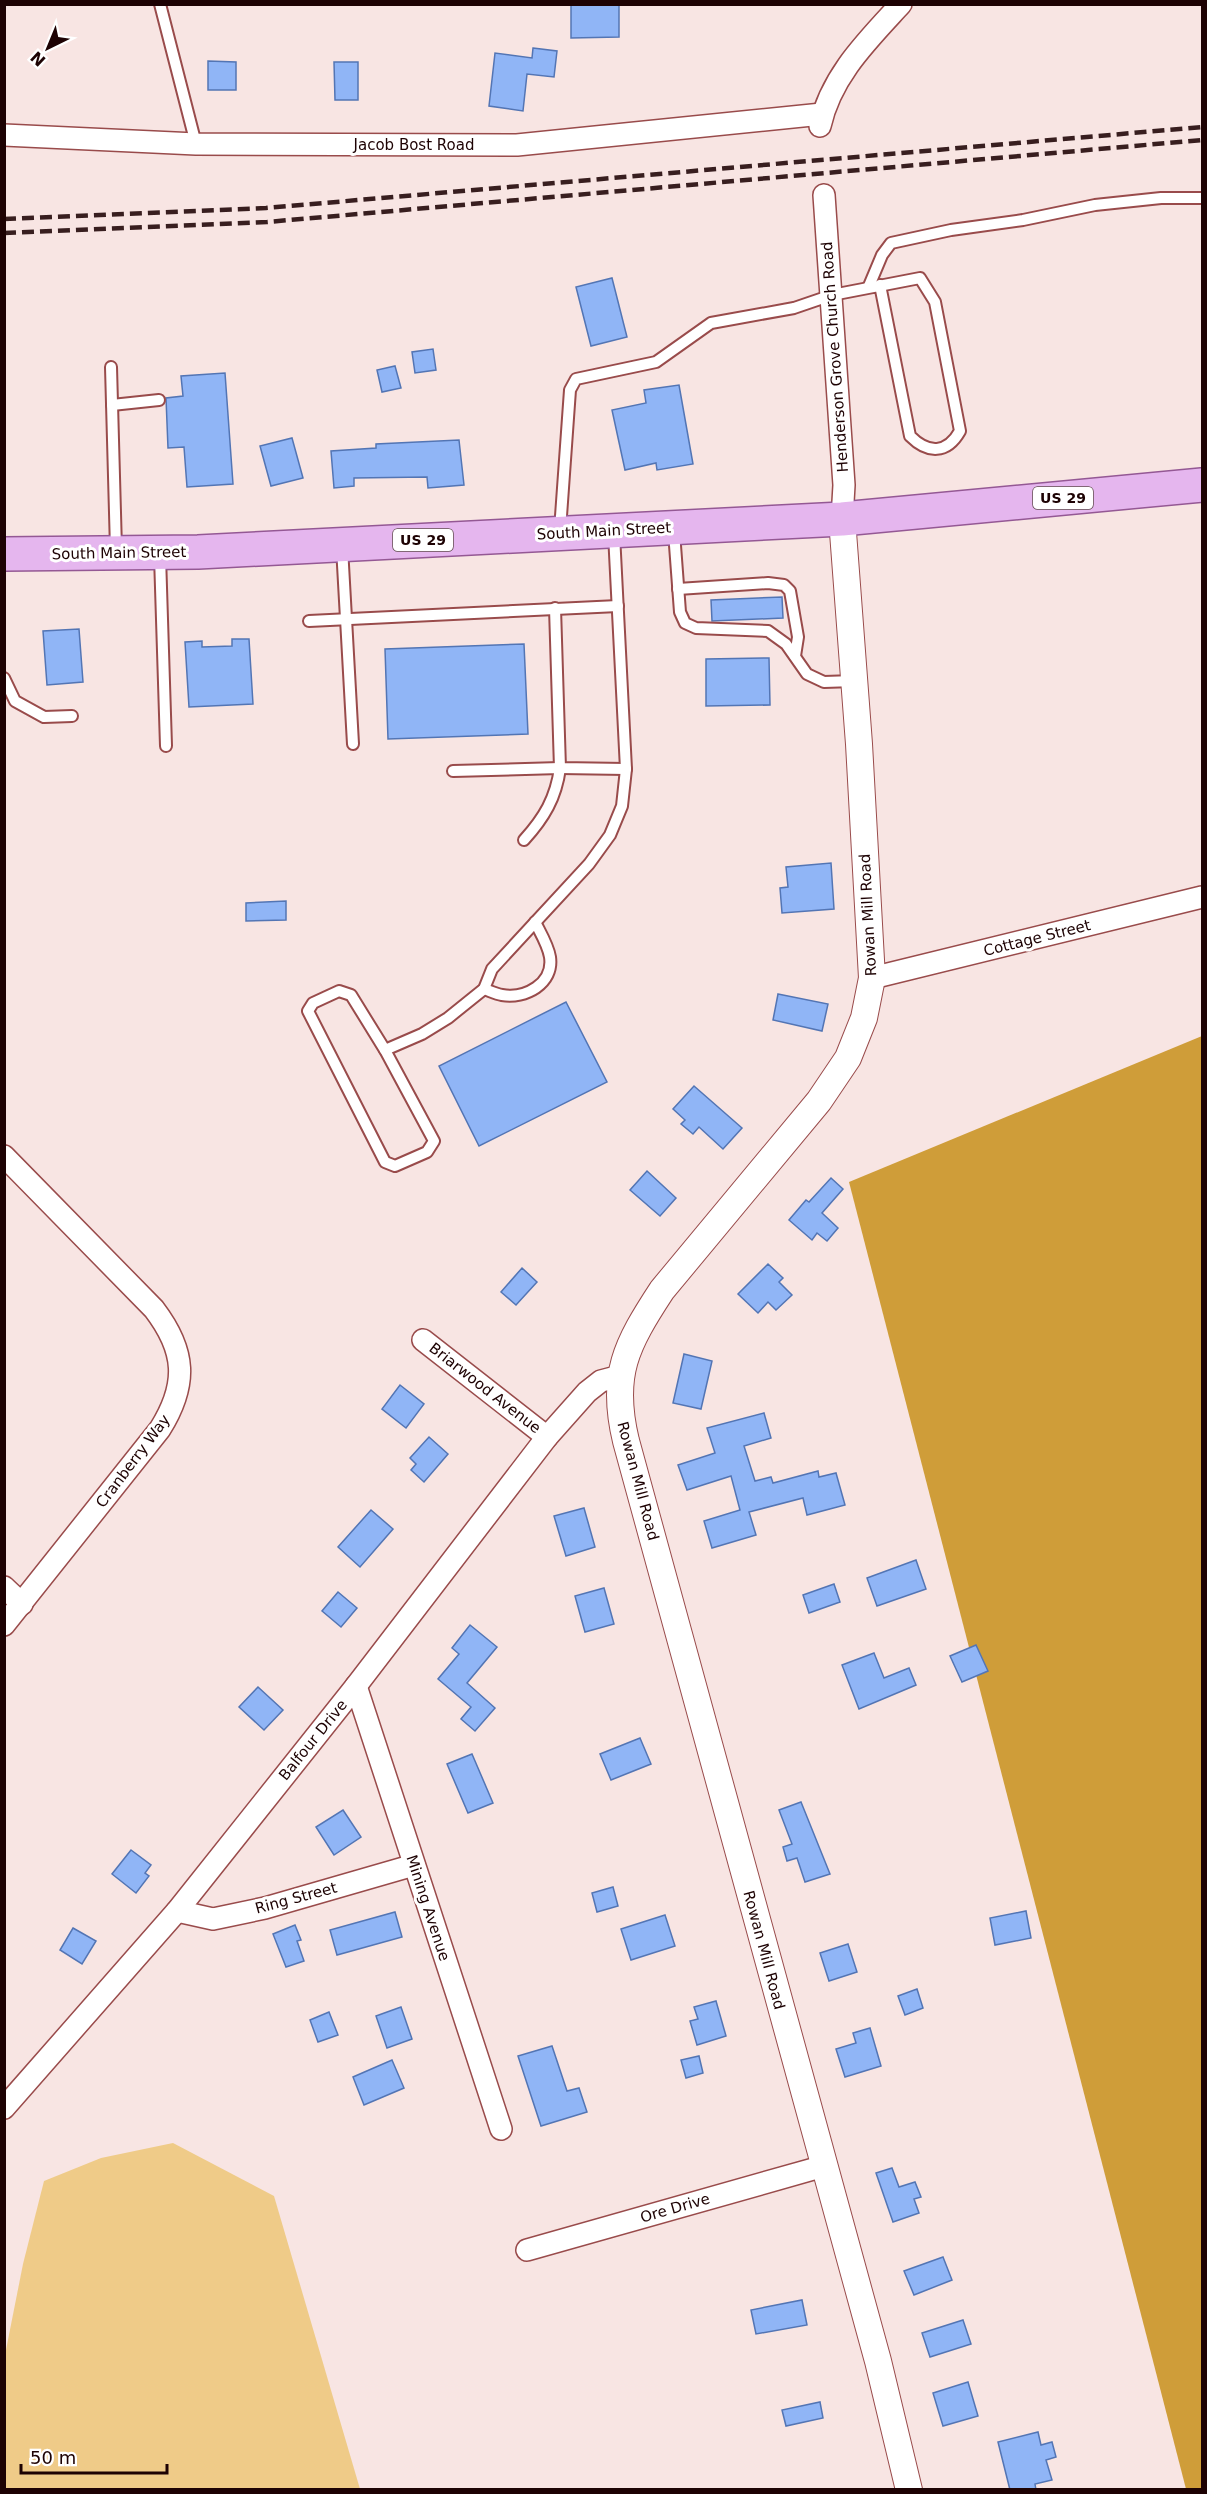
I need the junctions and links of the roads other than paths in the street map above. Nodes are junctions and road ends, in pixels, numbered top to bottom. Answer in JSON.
{"nodes":[{"id":1,"x":160,"y":4,"type":"edge"},
{"id":2,"x":901,"y":4,"type":"edge"},
{"id":3,"x":4,"y":135,"type":"edge"},
{"id":4,"x":196,"y":144,"type":"junction"},
{"id":5,"x":824,"y":195,"type":"dead end"},
{"id":6,"x":1203,"y":198,"type":"edge"},
{"id":7,"x":874,"y":285,"type":"junction"},
{"id":8,"x":832,"y":295,"type":"junction"},
{"id":9,"x":111,"y":367,"type":"dead end"},
{"id":10,"x":159,"y":400,"type":"dead end"},
{"id":11,"x":112,"y":405,"type":"junction"},
{"id":12,"x":1203,"y":485,"type":"edge"},
{"id":13,"x":842,"y":519,"type":"junction"},
{"id":14,"x":674,"y":528,"type":"junction"},
{"id":15,"x":614,"y":531,"type":"junction"},
{"id":16,"x":560,"y":534,"type":"junction"},
{"id":17,"x":342,"y":544,"type":"junction"},
{"id":18,"x":160,"y":552,"type":"junction"},
{"id":19,"x":117,"y":553,"type":"junction"},
{"id":20,"x":4,"y":554,"type":"edge"},
{"id":21,"x":678,"y":589,"type":"junction"},
{"id":22,"x":618,"y":606,"type":"junction"},
{"id":23,"x":555,"y":608,"type":"junction"},
{"id":24,"x":346,"y":619,"type":"junction"},
{"id":25,"x":309,"y":621,"type":"dead end"},
{"id":26,"x":795,"y":656,"type":"junction"},
{"id":27,"x":4,"y":678,"type":"edge"},
{"id":28,"x":854,"y":681,"type":"junction"},
{"id":29,"x":72,"y":716,"type":"dead end"},
{"id":30,"x":353,"y":744,"type":"dead end"},
{"id":31,"x":166,"y":746,"type":"dead end"},
{"id":32,"x":560,"y":768,"type":"junction"},
{"id":33,"x":626,"y":769,"type":"junction"},
{"id":34,"x":453,"y":771,"type":"dead end"},
{"id":35,"x":524,"y":840,"type":"dead end"},
{"id":36,"x":1203,"y":897,"type":"edge"},
{"id":37,"x":535,"y":922,"type":"junction"},
{"id":38,"x":872,"y":978,"type":"junction"},
{"id":39,"x":484,"y":989,"type":"junction"},
{"id":40,"x":385,"y":1050,"type":"junction"},
{"id":41,"x":5,"y":1156,"type":"edge"},
{"id":42,"x":423,"y":1340,"type":"dead end"},
{"id":43,"x":620,"y":1376,"type":"junction"},
{"id":44,"x":547,"y":1437,"type":"junction"},
{"id":45,"x":4,"y":1587,"type":"edge"},
{"id":46,"x":22,"y":1604,"type":"junction"},
{"id":47,"x":4,"y":1625,"type":"edge"},
{"id":48,"x":356,"y":1686,"type":"junction"},
{"id":49,"x":414,"y":1865,"type":"junction"},
{"id":50,"x":177,"y":1911,"type":"junction"},
{"id":51,"x":4,"y":2108,"type":"edge"},
{"id":52,"x":501,"y":2129,"type":"dead end"},
{"id":53,"x":824,"y":2166,"type":"junction"},
{"id":54,"x":527,"y":2250,"type":"dead end"},
{"id":55,"x":909,"y":2490,"type":"edge"}],
"edges":[{"from":1,"to":4,"type":"lane"},
{"from":2,"to":4,"type":"street","name":"Jacob Bost Road"},
{"from":3,"to":4,"type":"street","name":"Jacob Bost Road"},
{"from":5,"to":8,"type":"street","name":"Henderson Grove Church Road"},
{"from":6,"to":7,"type":"lane"},
{"from":7,"to":7,"type":"lane"},
{"from":7,"to":8,"type":"lane"},
{"from":8,"to":13,"type":"street","name":"Henderson Grove Church Road"},
{"from":8,"to":16,"type":"lane"},
{"from":9,"to":11,"type":"lane"},
{"from":10,"to":11,"type":"lane"},
{"from":11,"to":19,"type":"lane"},
{"from":12,"to":13,"type":"main road","name":"South Main Street","number":"US 29"},
{"from":13,"to":14,"type":"main road","name":"South Main Street","number":"US 29"},
{"from":13,"to":28,"type":"street","name":"Rowan Mill Road"},
{"from":14,"to":15,"type":"main road","name":"South Main Street","number":"US 29"},
{"from":14,"to":21,"type":"lane"},
{"from":15,"to":16,"type":"main road","name":"South Main Street","number":"US 29"},
{"from":15,"to":22,"type":"lane"},
{"from":16,"to":17,"type":"main road","name":"South Main Street","number":"US 29"},
{"from":17,"to":18,"type":"main road","name":"South Main Street","number":"US 29"},
{"from":17,"to":24,"type":"lane"},
{"from":18,"to":19,"type":"main road","name":"South Main Street","number":"US 29"},
{"from":18,"to":31,"type":"lane"},
{"from":19,"to":20,"type":"main road","name":"South Main Street","number":"US 29"},
{"from":21,"to":26,"type":"lane"},
{"from":21,"to":26,"type":"lane"},
{"from":22,"to":23,"type":"lane"},
{"from":22,"to":33,"type":"lane"},
{"from":23,"to":24,"type":"lane"},
{"from":23,"to":32,"type":"lane"},
{"from":24,"to":25,"type":"lane"},
{"from":24,"to":30,"type":"lane"},
{"from":26,"to":28,"type":"lane"},
{"from":27,"to":29,"type":"lane"},
{"from":28,"to":38,"type":"street","name":"Rowan Mill Road"},
{"from":32,"to":33,"type":"lane"},
{"from":32,"to":34,"type":"lane"},
{"from":32,"to":35,"type":"lane"},
{"from":33,"to":37,"type":"lane"},
{"from":36,"to":38,"type":"street","name":"Cottage Street"},
{"from":37,"to":39,"type":"lane"},
{"from":37,"to":39,"type":"lane"},
{"from":38,"to":43,"type":"street","name":"Rowan Mill Road"},
{"from":39,"to":40,"type":"lane"},
{"from":40,"to":40,"type":"lane"},
{"from":41,"to":46,"type":"street","name":"Cranberry Way"},
{"from":42,"to":44,"type":"street","name":"Briarwood Avenue"},
{"from":43,"to":44,"type":"street","name":"Balfour Drive"},
{"from":43,"to":53,"type":"street","name":"Rowan Mill Road"},
{"from":44,"to":48,"type":"street","name":"Balfour Drive"},
{"from":45,"to":46,"type":"street"},
{"from":46,"to":47,"type":"street","name":"Cranberry Way"},
{"from":48,"to":49,"type":"street","name":"Mining Avenue"},
{"from":48,"to":50,"type":"street","name":"Balfour Drive"},
{"from":49,"to":50,"type":"street","name":"Ring Street"},
{"from":49,"to":52,"type":"street","name":"Mining Avenue"},
{"from":50,"to":51,"type":"street","name":"Balfour Drive"},
{"from":53,"to":54,"type":"street","name":"Ore Drive"},
{"from":53,"to":55,"type":"street","name":"Rowan Mill Road"}]}
